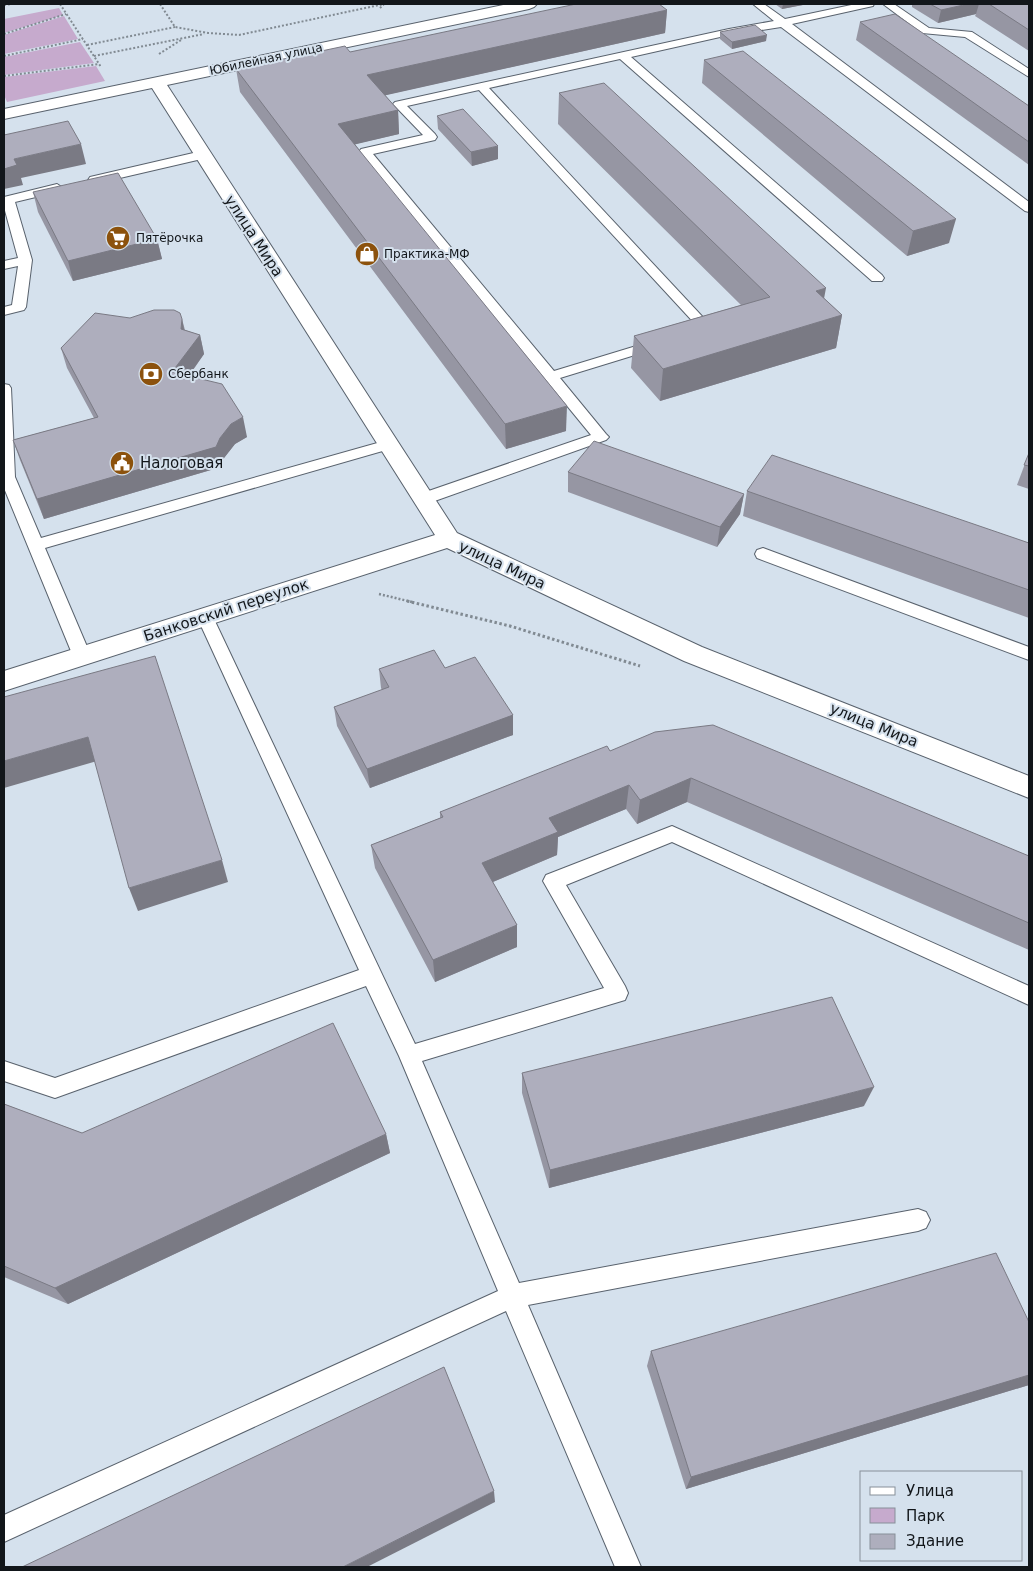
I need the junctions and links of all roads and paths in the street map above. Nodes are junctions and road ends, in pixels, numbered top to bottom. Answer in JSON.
{"nodes":[{"id":1,"x":12,"y":4,"type":"edge"},
{"id":2,"x":60,"y":4,"type":"edge"},
{"id":3,"x":160,"y":4,"type":"edge"},
{"id":4,"x":384,"y":4,"type":"edge"},
{"id":5,"x":529,"y":4,"type":"edge"},
{"id":6,"x":758,"y":4,"type":"edge"},
{"id":7,"x":870,"y":4,"type":"edge"},
{"id":8,"x":888,"y":4,"type":"edge"},
{"id":9,"x":4,"y":5,"type":"edge"},
{"id":10,"x":66,"y":14,"type":"junction"},
{"id":11,"x":782,"y":23,"type":"junction"},
{"id":12,"x":175,"y":27,"type":"junction"},
{"id":13,"x":208,"y":33,"type":"junction"},
{"id":14,"x":4,"y":34,"type":"edge"},
{"id":15,"x":83,"y":40,"type":"junction"},
{"id":16,"x":350,"y":41,"type":"junction"},
{"id":17,"x":86,"y":45,"type":"junction"},
{"id":18,"x":622,"y":55,"type":"junction"},
{"id":19,"x":4,"y":56,"type":"edge"},
{"id":20,"x":94,"y":56,"type":"junction"},
{"id":21,"x":99,"y":64,"type":"junction"},
{"id":22,"x":1029,"y":74,"type":"edge"},
{"id":23,"x":4,"y":76,"type":"edge"},
{"id":24,"x":157,"y":82,"type":"junction"},
{"id":25,"x":481,"y":86,"type":"junction"},
{"id":26,"x":116,"y":90,"type":"junction"},
{"id":27,"x":4,"y":114,"type":"edge"},
{"id":28,"x":202,"y":155,"type":"junction"},
{"id":29,"x":86,"y":182,"type":"edge"},
{"id":30,"x":66,"y":186,"type":"edge"},
{"id":31,"x":6,"y":200,"type":"edge"},
{"id":32,"x":1029,"y":208,"type":"edge"},
{"id":33,"x":25,"y":260,"type":"junction"},
{"id":34,"x":4,"y":265,"type":"edge"},
{"id":35,"x":877,"y":278,"type":"dead end"},
{"id":36,"x":4,"y":311,"type":"edge"},
{"id":37,"x":688,"y":334,"type":"edge"},
{"id":38,"x":670,"y":340,"type":"edge"},
{"id":39,"x":551,"y":376,"type":"junction"},
{"id":40,"x":4,"y":388,"type":"edge"},
{"id":41,"x":388,"y":446,"type":"junction"},
{"id":42,"x":423,"y":499,"type":"junction"},
{"id":43,"x":449,"y":539,"type":"junction"},
{"id":44,"x":36,"y":546,"type":"junction"},
{"id":45,"x":763,"y":554,"type":"dead end"},
{"id":46,"x":376,"y":593,"type":"dead end"},
{"id":47,"x":205,"y":617,"type":"junction"},
{"id":48,"x":1029,"y":654,"type":"edge"},
{"id":49,"x":82,"y":656,"type":"junction"},
{"id":50,"x":640,"y":666,"type":"dead end"},
{"id":51,"x":4,"y":681,"type":"edge"},
{"id":52,"x":1029,"y":786,"type":"edge"},
{"id":53,"x":372,"y":975,"type":"junction"},
{"id":54,"x":1029,"y":996,"type":"edge"},
{"id":55,"x":409,"y":1055,"type":"junction"},
{"id":56,"x":4,"y":1071,"type":"edge"},
{"id":57,"x":918,"y":1220,"type":"dead end"},
{"id":58,"x":512,"y":1296,"type":"junction"},
{"id":59,"x":4,"y":1529,"type":"edge"},
{"id":60,"x":628,"y":1567,"type":"edge"}],
"edges":[{"from":1,"to":9,"type":"path"},
{"from":2,"to":10,"type":"path"},
{"from":3,"to":12,"type":"path"},
{"from":4,"to":13,"type":"path"},
{"from":4,"to":16,"type":"path"},
{"from":5,"to":16,"type":"street","name":"Юбилейная улица"},
{"from":6,"to":11,"type":"lane"},
{"from":7,"to":11,"type":"lane"},
{"from":8,"to":22,"type":"lane"},
{"from":10,"to":14,"type":"path"},
{"from":10,"to":15,"type":"path"},
{"from":11,"to":18,"type":"lane"},
{"from":11,"to":32,"type":"lane"},
{"from":12,"to":13,"type":"path"},
{"from":12,"to":17,"type":"path"},
{"from":13,"to":20,"type":"path"},
{"from":15,"to":17,"type":"path"},
{"from":15,"to":19,"type":"path"},
{"from":16,"to":24,"type":"street","name":"Юбилейная улица"},
{"from":17,"to":20,"type":"path"},
{"from":18,"to":25,"type":"lane"},
{"from":18,"to":35,"type":"lane"},
{"from":20,"to":21,"type":"path"},
{"from":21,"to":23,"type":"path"},
{"from":21,"to":26,"type":"path"},
{"from":24,"to":26,"type":"street","name":"Юбилейная улица"},
{"from":24,"to":28,"type":"street","name":"улица Мира"},
{"from":25,"to":37,"type":"lane"},
{"from":25,"to":39,"type":"lane"},
{"from":26,"to":27,"type":"street","name":"Юбилейная улица"},
{"from":28,"to":29,"type":"lane"},
{"from":28,"to":41,"type":"street","name":"улица Мира"},
{"from":30,"to":31,"type":"lane"},
{"from":31,"to":33,"type":"lane"},
{"from":33,"to":34,"type":"lane"},
{"from":33,"to":36,"type":"lane"},
{"from":38,"to":39,"type":"lane"},
{"from":39,"to":42,"type":"lane"},
{"from":40,"to":44,"type":"lane"},
{"from":41,"to":42,"type":"street","name":"улица Мира"},
{"from":41,"to":44,"type":"lane"},
{"from":42,"to":43,"type":"street","name":"улица Мира"},
{"from":43,"to":47,"type":"street","name":"Банковский переулок"},
{"from":43,"to":52,"type":"street","name":"улица Мира"},
{"from":44,"to":49,"type":"lane"},
{"from":45,"to":48,"type":"lane"},
{"from":46,"to":50,"type":"path"},
{"from":47,"to":49,"type":"street","name":"Банковский переулок"},
{"from":47,"to":53,"type":"lane"},
{"from":49,"to":51,"type":"street","name":"Банковский переулок"},
{"from":53,"to":55,"type":"lane"},
{"from":53,"to":56,"type":"lane"},
{"from":54,"to":55,"type":"lane"},
{"from":55,"to":58,"type":"lane"},
{"from":57,"to":58,"type":"lane"},
{"from":58,"to":59,"type":"lane"},
{"from":58,"to":60,"type":"lane"}]}
